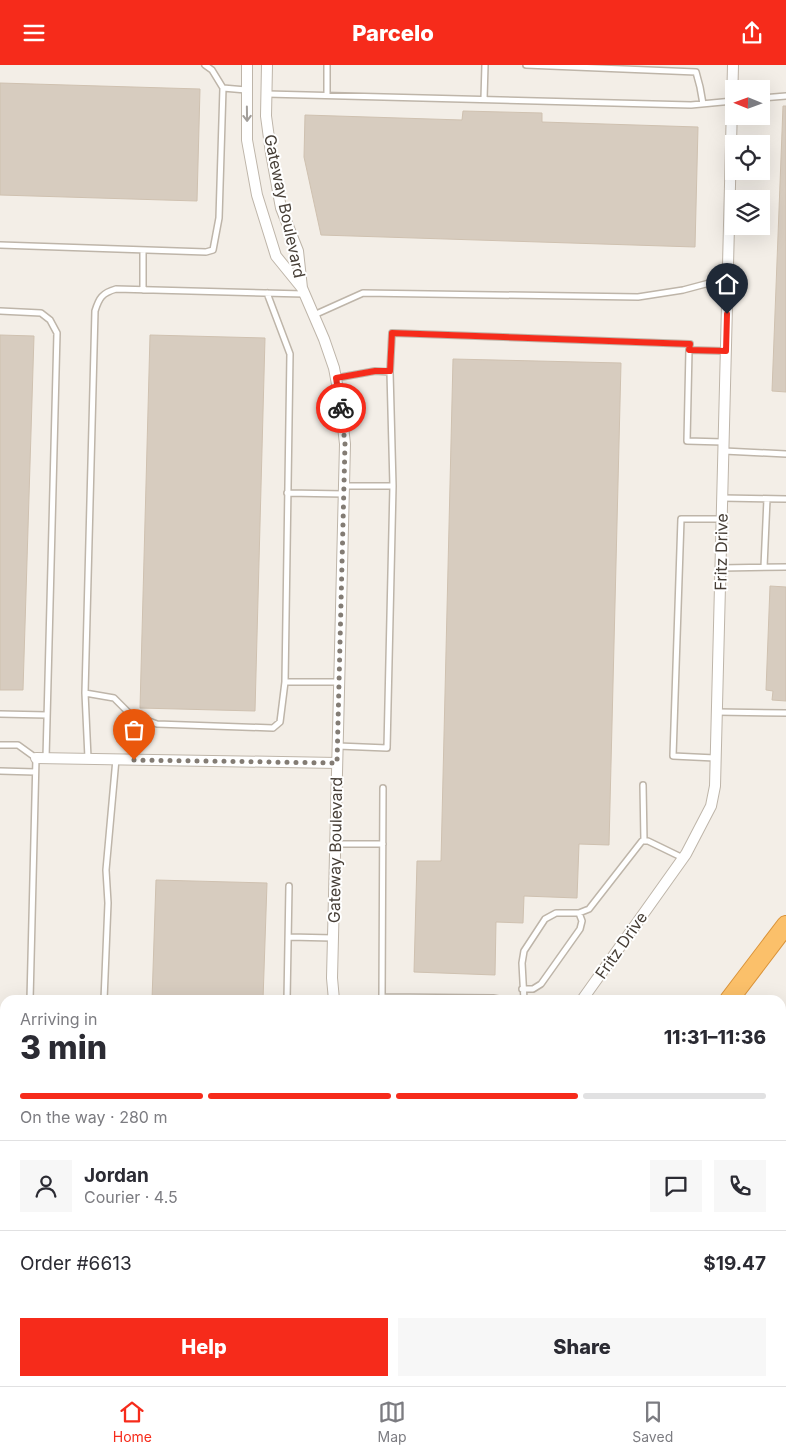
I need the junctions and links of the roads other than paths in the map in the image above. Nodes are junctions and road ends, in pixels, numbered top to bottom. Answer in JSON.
{"nodes":[{"id":1,"x":205,"y":65,"type":"edge"},
{"id":2,"x":247,"y":65,"type":"edge"},
{"id":3,"x":267,"y":65,"type":"edge"},
{"id":4,"x":327,"y":65,"type":"edge"},
{"id":5,"x":485,"y":65,"type":"edge"},
{"id":6,"x":526,"y":65,"type":"edge"},
{"id":7,"x":733,"y":65,"type":"edge"},
{"id":8,"x":733,"y":80,"type":"edge"},
{"id":9,"x":223,"y":88,"type":"junction"},
{"id":10,"x":246,"y":90,"type":"junction"},
{"id":11,"x":266,"y":94,"type":"junction"},
{"id":12,"x":327,"y":95,"type":"junction"},
{"id":13,"x":786,"y":96,"type":"edge"},
{"id":14,"x":770,"y":97,"type":"edge"},
{"id":15,"x":484,"y":99,"type":"junction"},
{"id":16,"x":725,"y":102,"type":"edge"},
{"id":17,"x":703,"y":103,"type":"junction"},
{"id":18,"x":732,"y":125,"type":"edge"},
{"id":19,"x":0,"y":245,"type":"edge"},
{"id":20,"x":143,"y":250,"type":"junction"},
{"id":21,"x":728,"y":278,"type":"junction"},
{"id":22,"x":144,"y":290,"type":"junction"},
{"id":23,"x":304,"y":291,"type":"junction"},
{"id":24,"x":267,"y":293,"type":"junction"},
{"id":25,"x":0,"y":311,"type":"edge"},
{"id":26,"x":314,"y":315,"type":"junction"},
{"id":27,"x":689,"y":350,"type":"junction"},
{"id":28,"x":726,"y":351,"type":"junction"},
{"id":29,"x":390,"y":371,"type":"junction"},
{"id":30,"x":336,"y":378,"type":"junction"},
{"id":31,"x":724,"y":447,"type":"junction"},
{"id":32,"x":786,"y":454,"type":"edge"},
{"id":33,"x":393,"y":486,"type":"junction"},
{"id":34,"x":344,"y":490,"type":"junction"},
{"id":35,"x":287,"y":493,"type":"junction"},
{"id":36,"x":722,"y":498,"type":"junction"},
{"id":37,"x":767,"y":499,"type":"junction"},
{"id":38,"x":786,"y":499,"type":"edge"},
{"id":39,"x":722,"y":519,"type":"junction"},
{"id":40,"x":764,"y":567,"type":"junction"},
{"id":41,"x":786,"y":567,"type":"edge"},
{"id":42,"x":721,"y":568,"type":"junction"},
{"id":43,"x":284,"y":681,"type":"junction"},
{"id":44,"x":339,"y":682,"type":"junction"},
{"id":45,"x":85,"y":693,"type":"junction"},
{"id":46,"x":717,"y":712,"type":"junction"},
{"id":47,"x":786,"y":713,"type":"edge"},
{"id":48,"x":0,"y":714,"type":"edge"},
{"id":49,"x":47,"y":715,"type":"junction"},
{"id":50,"x":0,"y":745,"type":"edge"},
{"id":51,"x":338,"y":746,"type":"junction"},
{"id":52,"x":41,"y":758,"type":"junction"},
{"id":53,"x":716,"y":758,"type":"junction"},
{"id":54,"x":88,"y":759,"type":"junction"},
{"id":55,"x":116,"y":759,"type":"junction"},
{"id":56,"x":337,"y":763,"type":"junction"},
{"id":57,"x":0,"y":771,"type":"edge"},
{"id":58,"x":35,"y":772,"type":"junction"},
{"id":59,"x":644,"y":785,"type":"dead end"},
{"id":60,"x":383,"y":788,"type":"dead end"},
{"id":61,"x":644,"y":841,"type":"junction"},
{"id":62,"x":335,"y":844,"type":"junction"},
{"id":63,"x":383,"y":844,"type":"junction"},
{"id":64,"x":683,"y":858,"type":"junction"},
{"id":65,"x":289,"y":886,"type":"dead end"},
{"id":66,"x":579,"y":913,"type":"junction"},
{"id":67,"x":786,"y":926,"type":"edge"},
{"id":68,"x":289,"y":937,"type":"junction"},
{"id":69,"x":333,"y":938,"type":"junction"},
{"id":70,"x":522,"y":989,"type":"junction"},
{"id":71,"x":30,"y":995,"type":"edge"},
{"id":72,"x":104,"y":995,"type":"edge"},
{"id":73,"x":287,"y":995,"type":"edge"},
{"id":74,"x":334,"y":995,"type":"edge"},
{"id":75,"x":381,"y":995,"type":"edge"},
{"id":76,"x":523,"y":995,"type":"edge"},
{"id":77,"x":586,"y":995,"type":"edge"},
{"id":78,"x":733,"y":995,"type":"edge"},
{"id":79,"x":740,"y":995,"type":"edge"}],
"edges":[{"from":1,"to":9,"type":"lane"},
{"from":2,"to":10,"type":"street","name":"Gateway Boulevard"},
{"from":3,"to":11,"type":"street","name":"Gateway Boulevard"},
{"from":4,"to":12,"type":"lane"},
{"from":5,"to":15,"type":"lane"},
{"from":6,"to":17,"type":"lane"},
{"from":7,"to":8,"type":"street","name":"Fritz Drive"},
{"from":9,"to":10,"type":"lane"},
{"from":9,"to":20,"type":"lane"},
{"from":10,"to":23,"type":"street","name":"Gateway Boulevard","one_way":true},
{"from":11,"to":12,"type":"lane"},
{"from":11,"to":23,"type":"street","name":"Gateway Boulevard"},
{"from":12,"to":15,"type":"lane"},
{"from":13,"to":14,"type":"lane"},
{"from":15,"to":17,"type":"lane"},
{"from":16,"to":17,"type":"lane"},
{"from":18,"to":21,"type":"street","name":"Fritz Drive"},
{"from":19,"to":20,"type":"lane"},
{"from":20,"to":22,"type":"lane"},
{"from":21,"to":26,"type":"lane"},
{"from":21,"to":28,"type":"street","name":"Fritz Drive"},
{"from":22,"to":24,"type":"lane"},
{"from":22,"to":45,"type":"lane"},
{"from":23,"to":24,"type":"lane"},
{"from":23,"to":26,"type":"street","name":"Gateway Boulevard"},
{"from":24,"to":35,"type":"lane"},
{"from":25,"to":49,"type":"lane"},
{"from":26,"to":30,"type":"street","name":"Gateway Boulevard"},
{"from":27,"to":28,"type":"lane"},
{"from":27,"to":29,"type":"lane"},
{"from":27,"to":31,"type":"lane"},
{"from":28,"to":31,"type":"street","name":"Fritz Drive"},
{"from":29,"to":30,"type":"lane"},
{"from":29,"to":33,"type":"lane"},
{"from":30,"to":34,"type":"street","name":"Gateway Boulevard"},
{"from":31,"to":32,"type":"lane"},
{"from":31,"to":36,"type":"street","name":"Fritz Drive"},
{"from":33,"to":34,"type":"lane"},
{"from":33,"to":51,"type":"lane"},
{"from":34,"to":35,"type":"lane"},
{"from":34,"to":44,"type":"street","name":"Gateway Boulevard"},
{"from":35,"to":43,"type":"lane"},
{"from":36,"to":37,"type":"lane"},
{"from":36,"to":39,"type":"street","name":"Fritz Drive"},
{"from":37,"to":38,"type":"lane"},
{"from":37,"to":40,"type":"lane"},
{"from":39,"to":42,"type":"street","name":"Fritz Drive"},
{"from":39,"to":53,"type":"lane"},
{"from":40,"to":41,"type":"lane"},
{"from":40,"to":42,"type":"lane"},
{"from":42,"to":46,"type":"street","name":"Fritz Drive"},
{"from":43,"to":44,"type":"lane"},
{"from":43,"to":45,"type":"lane"},
{"from":44,"to":51,"type":"street","name":"Gateway Boulevard"},
{"from":45,"to":54,"type":"lane"},
{"from":46,"to":47,"type":"lane"},
{"from":46,"to":53,"type":"street","name":"Fritz Drive"},
{"from":48,"to":49,"type":"lane"},
{"from":49,"to":52,"type":"lane"},
{"from":50,"to":52,"type":"lane"},
{"from":51,"to":56,"type":"street","name":"Gateway Boulevard"},
{"from":52,"to":54,"type":"street"},
{"from":52,"to":58,"type":"lane"},
{"from":53,"to":64,"type":"street","name":"Fritz Drive"},
{"from":54,"to":55,"type":"street"},
{"from":55,"to":56,"type":"street"},
{"from":55,"to":72,"type":"lane"},
{"from":56,"to":62,"type":"street","name":"Gateway Boulevard"},
{"from":57,"to":58,"type":"lane"},
{"from":58,"to":71,"type":"lane"},
{"from":59,"to":61,"type":"lane"},
{"from":60,"to":63,"type":"lane"},
{"from":61,"to":64,"type":"lane"},
{"from":61,"to":66,"type":"lane"},
{"from":62,"to":63,"type":"lane"},
{"from":62,"to":69,"type":"street","name":"Gateway Boulevard"},
{"from":63,"to":75,"type":"lane"},
{"from":64,"to":77,"type":"street","name":"Fritz Drive"},
{"from":65,"to":68,"type":"lane"},
{"from":66,"to":70,"type":"lane"},
{"from":66,"to":70,"type":"lane"},
{"from":67,"to":78,"type":"highway"},
{"from":67,"to":79,"type":"highway"},
{"from":68,"to":69,"type":"lane"},
{"from":68,"to":73,"type":"lane"},
{"from":69,"to":74,"type":"street","name":"Gateway Boulevard"},
{"from":70,"to":76,"type":"lane"}]}
